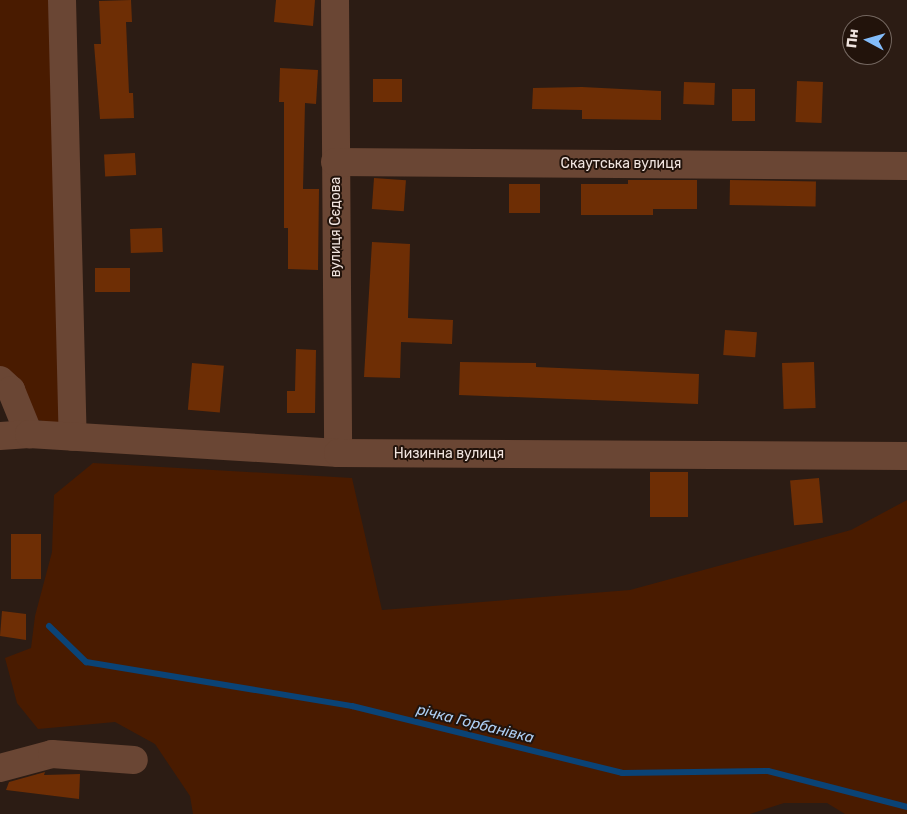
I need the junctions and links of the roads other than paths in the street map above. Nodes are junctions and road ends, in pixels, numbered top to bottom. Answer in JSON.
{"nodes":[{"id":1,"x":62,"y":0,"type":"edge"},
{"id":2,"x":335,"y":0,"type":"edge"},
{"id":3,"x":335,"y":162,"type":"junction"},
{"id":4,"x":907,"y":166,"type":"edge"},
{"id":5,"x":0,"y":380,"type":"edge"},
{"id":6,"x":29,"y":434,"type":"junction"},
{"id":7,"x":0,"y":436,"type":"edge"},
{"id":8,"x":73,"y":437,"type":"junction"},
{"id":9,"x":338,"y":453,"type":"junction"},
{"id":10,"x":902,"y":456,"type":"edge"},
{"id":11,"x":134,"y":760,"type":"dead end"},
{"id":12,"x":0,"y":768,"type":"edge"}],
"edges":[{"from":1,"to":8,"type":"street"},
{"from":2,"to":3,"type":"street","name":"вулиця Сєдова"},
{"from":3,"to":4,"type":"street","name":"Скаутська вулиця"},
{"from":3,"to":9,"type":"street","name":"вулиця Сєдова"},
{"from":5,"to":6,"type":"street"},
{"from":6,"to":7,"type":"street","name":"Низинна вулиця"},
{"from":6,"to":8,"type":"street","name":"Низинна вулиця"},
{"from":8,"to":9,"type":"street","name":"Низинна вулиця"},
{"from":9,"to":10,"type":"street","name":"Низинна вулиця"},
{"from":11,"to":12,"type":"street"}]}
